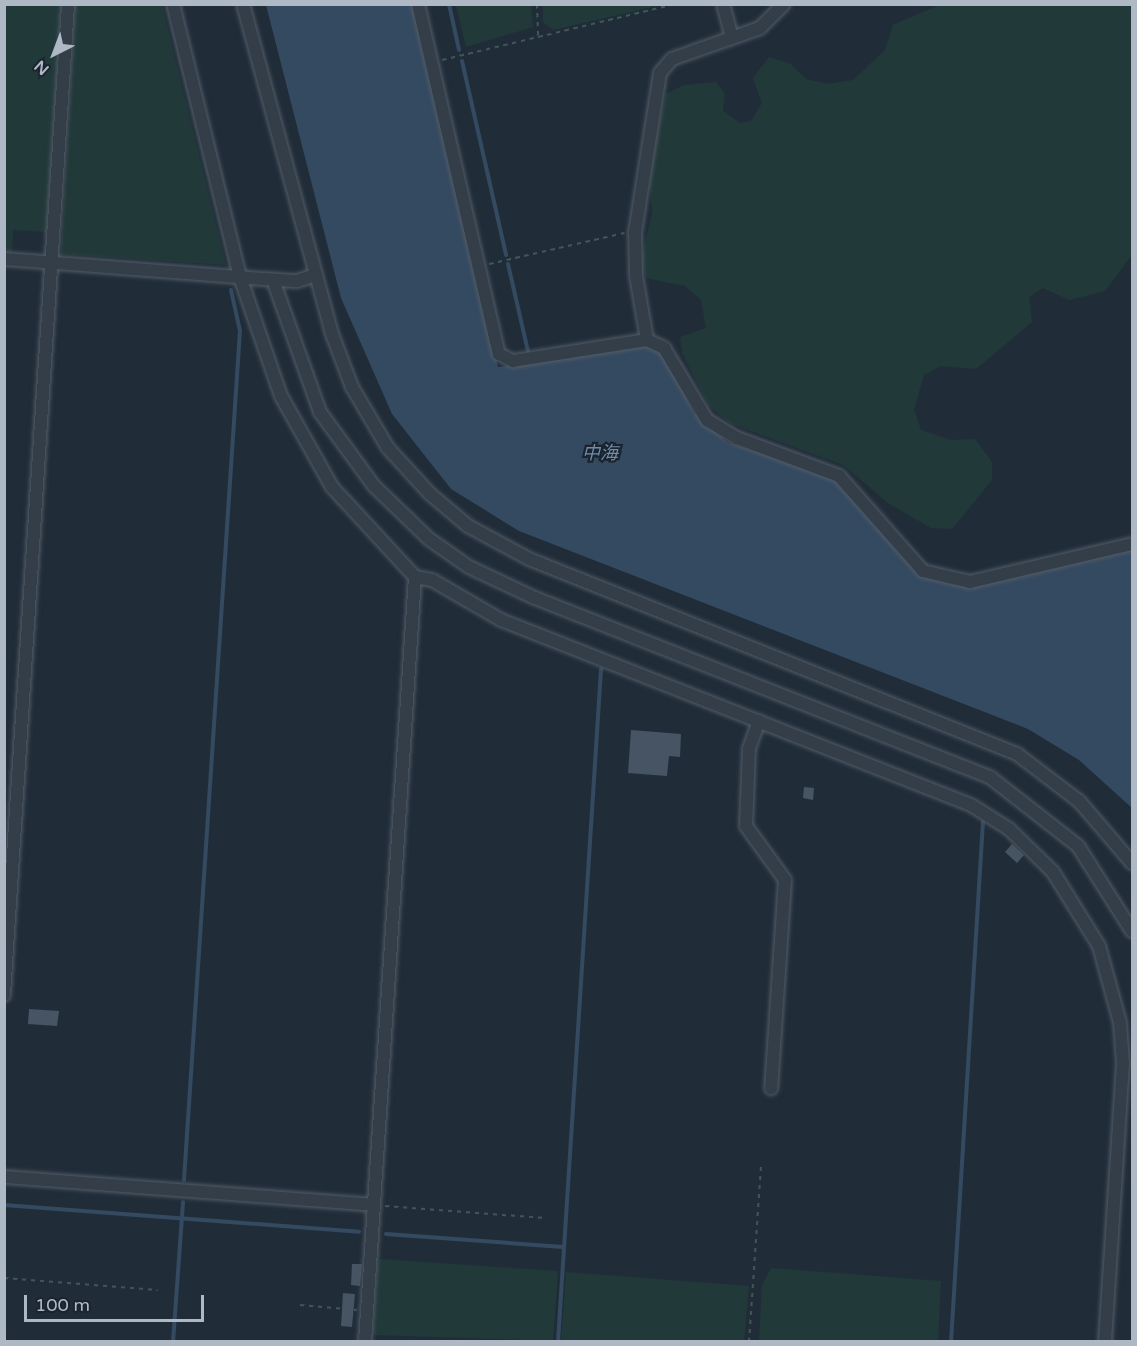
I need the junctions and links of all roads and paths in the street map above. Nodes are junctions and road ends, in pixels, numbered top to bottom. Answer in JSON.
{"nodes":[{"id":1,"x":68,"y":4,"type":"edge"},
{"id":2,"x":173,"y":4,"type":"edge"},
{"id":3,"x":243,"y":4,"type":"edge"},
{"id":4,"x":418,"y":4,"type":"edge"},
{"id":5,"x":537,"y":4,"type":"edge"},
{"id":6,"x":676,"y":4,"type":"edge"},
{"id":7,"x":723,"y":4,"type":"edge"},
{"id":8,"x":784,"y":4,"type":"edge"},
{"id":9,"x":732,"y":37,"type":"junction"},
{"id":10,"x":538,"y":38,"type":"junction"},
{"id":11,"x":431,"y":63,"type":"junction"},
{"id":12,"x":629,"y":232,"type":"dead end"},
{"id":13,"x":4,"y":259,"type":"edge"},
{"id":14,"x":51,"y":262,"type":"junction"},
{"id":15,"x":479,"y":267,"type":"junction"},
{"id":16,"x":316,"y":274,"type":"junction"},
{"id":17,"x":240,"y":277,"type":"junction"},
{"id":18,"x":270,"y":279,"type":"junction"},
{"id":19,"x":642,"y":341,"type":"junction"},
{"id":20,"x":1132,"y":544,"type":"edge"},
{"id":21,"x":415,"y":577,"type":"junction"},
{"id":22,"x":759,"y":721,"type":"junction"},
{"id":23,"x":1132,"y":863,"type":"edge"},
{"id":24,"x":1132,"y":931,"type":"edge"},
{"id":25,"x":4,"y":994,"type":"edge"},
{"id":26,"x":771,"y":1089,"type":"dead end"},
{"id":27,"x":761,"y":1166,"type":"dead end"},
{"id":28,"x":4,"y":1177,"type":"edge"},
{"id":29,"x":373,"y":1205,"type":"junction"},
{"id":30,"x":546,"y":1218,"type":"dead end"},
{"id":31,"x":4,"y":1278,"type":"edge"},
{"id":32,"x":158,"y":1290,"type":"dead end"},
{"id":33,"x":300,"y":1305,"type":"dead end"},
{"id":34,"x":367,"y":1311,"type":"junction"},
{"id":35,"x":365,"y":1341,"type":"edge"},
{"id":36,"x":749,"y":1341,"type":"edge"},
{"id":37,"x":1105,"y":1341,"type":"edge"}],
"edges":[{"from":1,"to":14,"type":"street"},
{"from":2,"to":17,"type":"street"},
{"from":3,"to":16,"type":"street"},
{"from":4,"to":11,"type":"street"},
{"from":5,"to":10,"type":"path"},
{"from":6,"to":10,"type":"path"},
{"from":7,"to":9,"type":"street"},
{"from":8,"to":9,"type":"street"},
{"from":9,"to":19,"type":"street"},
{"from":10,"to":11,"type":"path"},
{"from":11,"to":15,"type":"street"},
{"from":12,"to":15,"type":"path"},
{"from":13,"to":14,"type":"street"},
{"from":14,"to":17,"type":"street"},
{"from":14,"to":25,"type":"street"},
{"from":15,"to":19,"type":"street"},
{"from":16,"to":18,"type":"street"},
{"from":16,"to":23,"type":"street"},
{"from":17,"to":18,"type":"street"},
{"from":17,"to":21,"type":"street"},
{"from":18,"to":24,"type":"street"},
{"from":19,"to":20,"type":"street"},
{"from":21,"to":22,"type":"street"},
{"from":21,"to":29,"type":"street"},
{"from":22,"to":26,"type":"street"},
{"from":22,"to":37,"type":"street"},
{"from":27,"to":36,"type":"path"},
{"from":28,"to":29,"type":"street"},
{"from":29,"to":30,"type":"path"},
{"from":29,"to":34,"type":"street"},
{"from":31,"to":32,"type":"path"},
{"from":33,"to":34,"type":"path"},
{"from":34,"to":35,"type":"street"}]}
